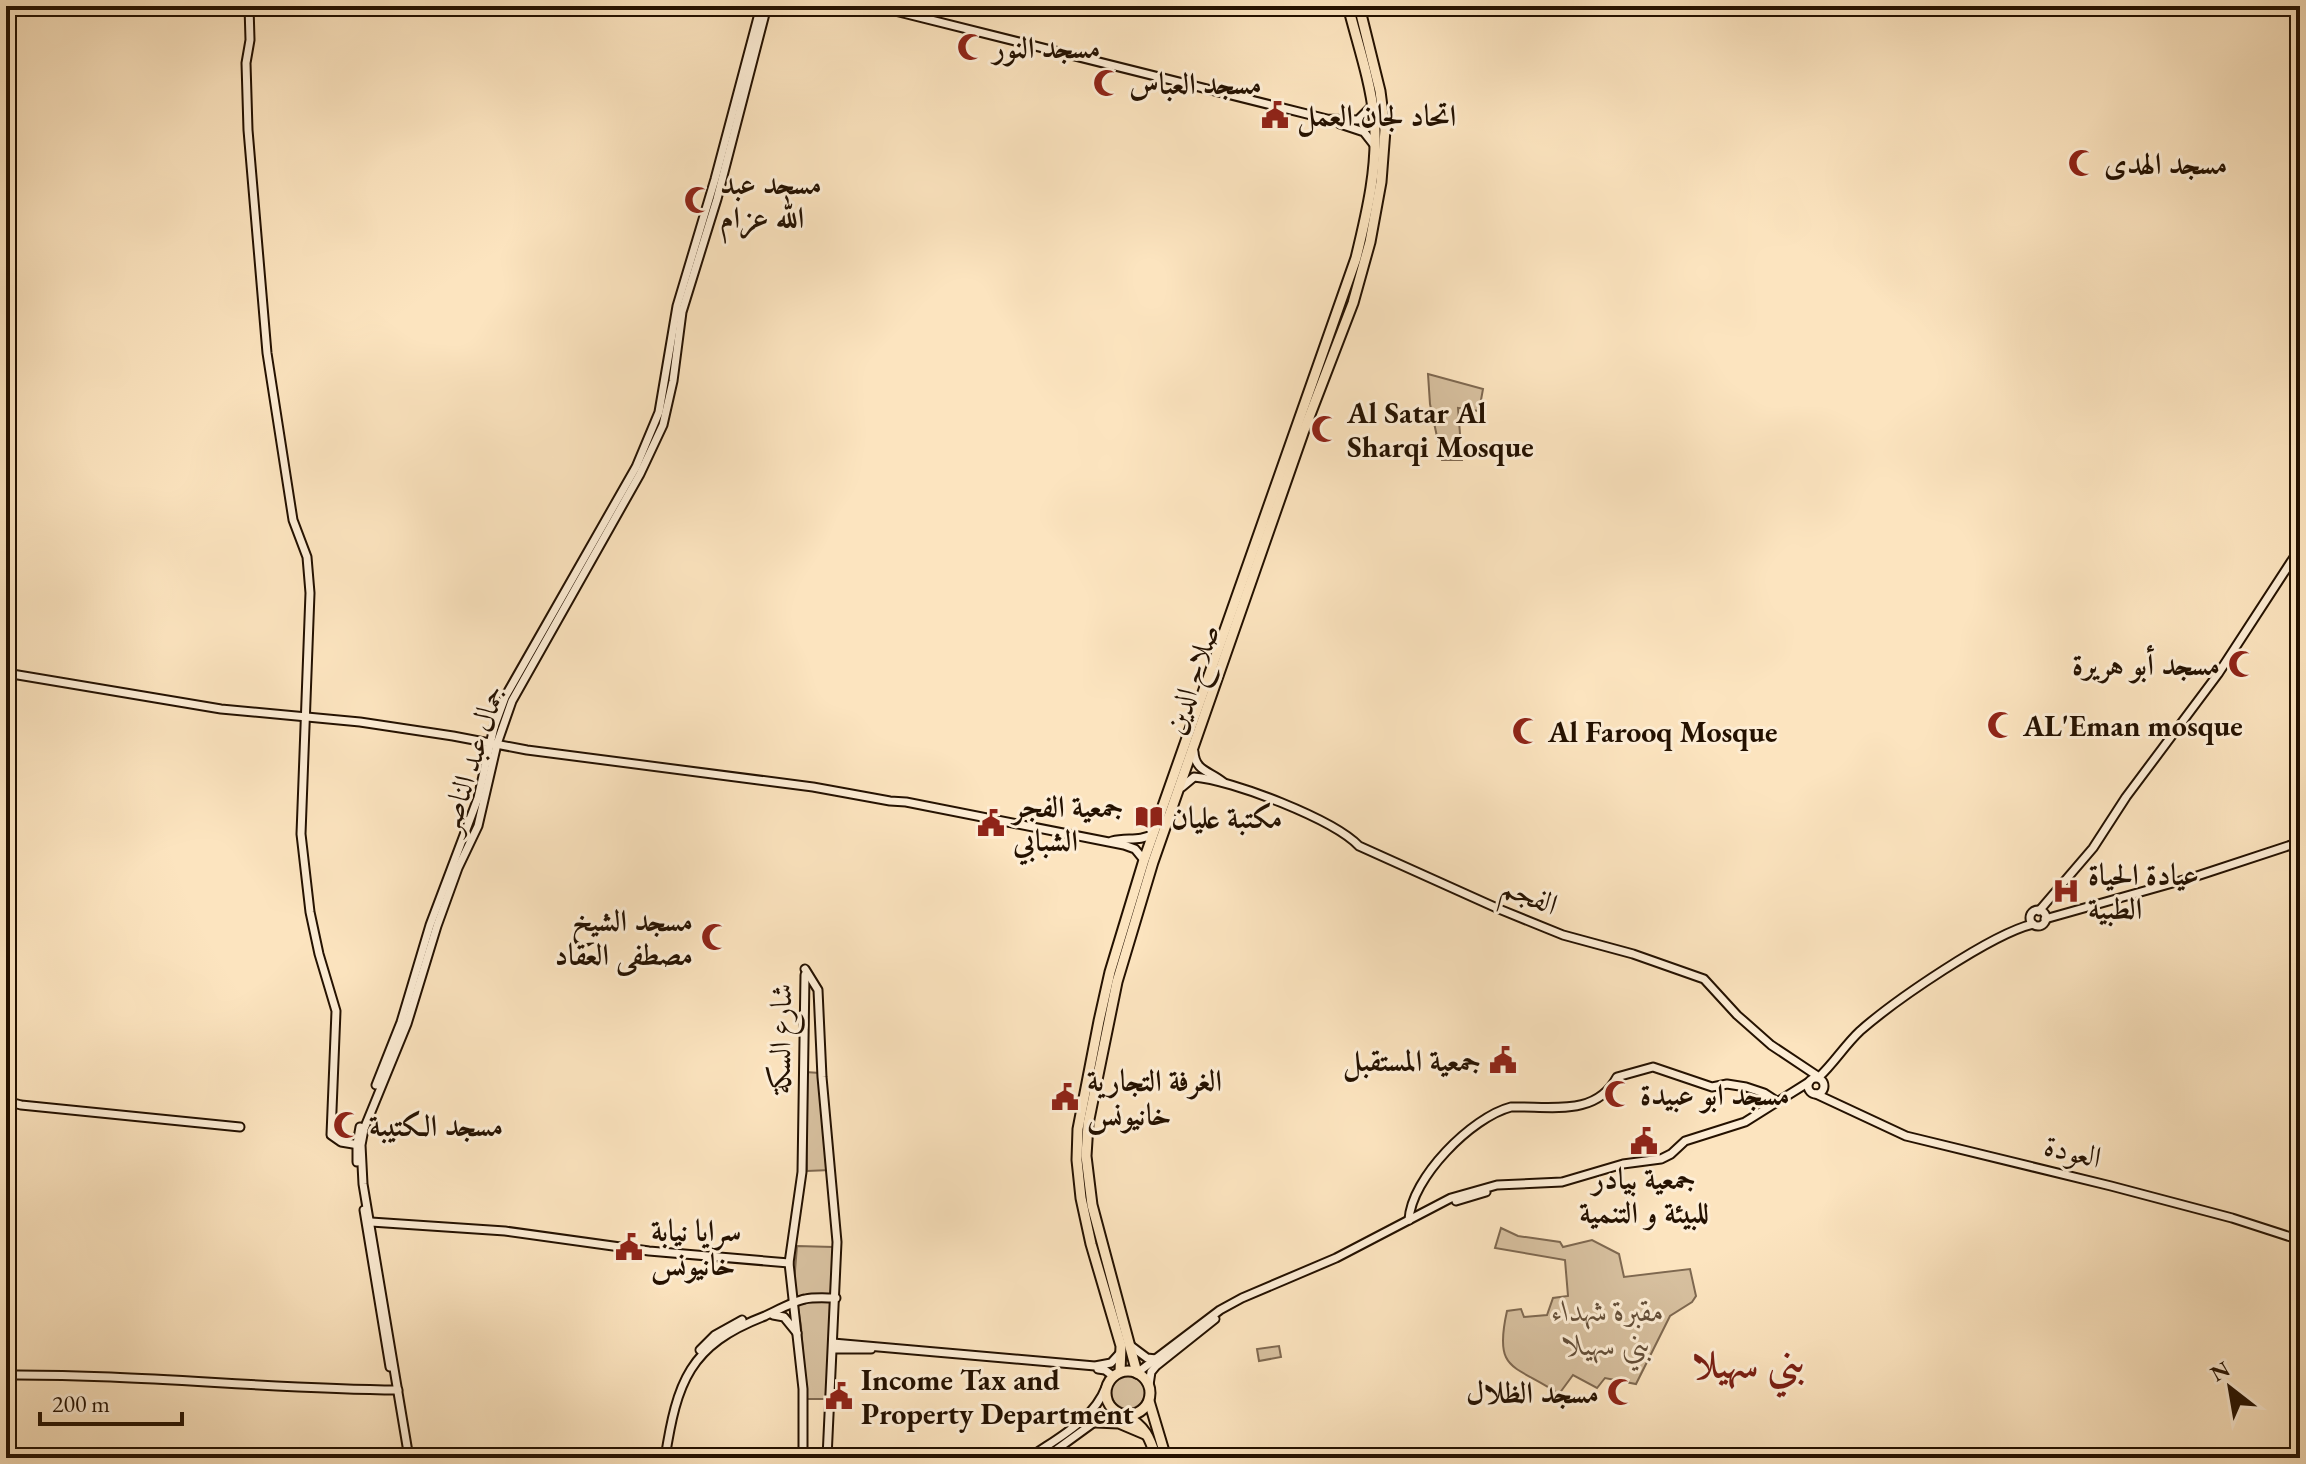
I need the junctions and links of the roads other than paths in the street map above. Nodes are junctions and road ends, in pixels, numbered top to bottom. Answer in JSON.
{"nodes":[{"id":1,"x":249,"y":6,"type":"edge"},
{"id":2,"x":761,"y":6,"type":"edge"},
{"id":3,"x":767,"y":6,"type":"edge"},
{"id":4,"x":875,"y":6,"type":"edge"},
{"id":5,"x":1348,"y":6,"type":"edge"},
{"id":6,"x":1359,"y":6,"type":"edge"},
{"id":7,"x":1373,"y":105,"type":"junction"},
{"id":8,"x":1327,"y":119,"type":"junction"},
{"id":9,"x":1375,"y":146,"type":"junction"},
{"id":10,"x":1358,"y":268,"type":"junction"},
{"id":11,"x":2300,"y":548,"type":"edge"},
{"id":12,"x":1244,"y":586,"type":"junction"},
{"id":13,"x":6,"y":673,"type":"edge"},
{"id":14,"x":305,"y":716,"type":"junction"},
{"id":15,"x":493,"y":744,"type":"junction"},
{"id":16,"x":1194,"y":747,"type":"junction"},
{"id":17,"x":1223,"y":782,"type":"junction"},
{"id":18,"x":1179,"y":790,"type":"junction"},
{"id":19,"x":1154,"y":834,"type":"junction"},
{"id":20,"x":1110,"y":842,"type":"junction"},
{"id":21,"x":2300,"y":842,"type":"edge"},
{"id":22,"x":1144,"y":860,"type":"junction"},
{"id":23,"x":2039,"y":911,"type":"junction"},
{"id":24,"x":2045,"y":919,"type":"junction"},
{"id":25,"x":2032,"y":921,"type":"junction"},
{"id":26,"x":1124,"y":944,"type":"junction"},
{"id":27,"x":1114,"y":975,"type":"junction"},
{"id":28,"x":1805,"y":1069,"type":"junction"},
{"id":29,"x":1809,"y":1081,"type":"junction"},
{"id":30,"x":1822,"y":1081,"type":"junction"},
{"id":31,"x":1792,"y":1094,"type":"junction"},
{"id":32,"x":1814,"y":1094,"type":"junction"},
{"id":33,"x":1780,"y":1100,"type":"junction"},
{"id":34,"x":6,"y":1101,"type":"edge"},
{"id":35,"x":1838,"y":1103,"type":"junction"},
{"id":36,"x":240,"y":1127,"type":"dead end"},
{"id":37,"x":359,"y":1145,"type":"junction"},
{"id":38,"x":1409,"y":1220,"type":"junction"},
{"id":39,"x":371,"y":1222,"type":"junction"},
{"id":40,"x":2300,"y":1240,"type":"edge"},
{"id":41,"x":789,"y":1263,"type":"junction"},
{"id":42,"x":792,"y":1290,"type":"junction"},
{"id":43,"x":836,"y":1298,"type":"junction"},
{"id":44,"x":794,"y":1305,"type":"junction"},
{"id":45,"x":767,"y":1315,"type":"junction"},
{"id":46,"x":798,"y":1334,"type":"junction"},
{"id":47,"x":833,"y":1346,"type":"junction"},
{"id":48,"x":1131,"y":1346,"type":"junction"},
{"id":49,"x":1121,"y":1352,"type":"junction"},
{"id":50,"x":1156,"y":1359,"type":"junction"},
{"id":51,"x":1137,"y":1373,"type":"junction"},
{"id":52,"x":1116,"y":1374,"type":"junction"},
{"id":53,"x":6,"y":1375,"type":"edge"},
{"id":54,"x":1149,"y":1385,"type":"junction"},
{"id":55,"x":1106,"y":1387,"type":"junction"},
{"id":56,"x":396,"y":1390,"type":"junction"},
{"id":57,"x":1149,"y":1401,"type":"junction"},
{"id":58,"x":1121,"y":1414,"type":"junction"},
{"id":59,"x":1095,"y":1422,"type":"junction"},
{"id":60,"x":1149,"y":1436,"type":"junction"},
{"id":61,"x":407,"y":1458,"type":"edge"},
{"id":62,"x":664,"y":1458,"type":"edge"},
{"id":63,"x":803,"y":1458,"type":"edge"},
{"id":64,"x":827,"y":1458,"type":"edge"},
{"id":65,"x":1029,"y":1458,"type":"edge"},
{"id":66,"x":1045,"y":1458,"type":"edge"},
{"id":67,"x":1156,"y":1458,"type":"edge"},
{"id":68,"x":1166,"y":1458,"type":"edge"}],
"edges":[{"from":1,"to":14,"type":"main road"},
{"from":2,"to":15,"type":"main road","name":"جمال عبد الناصر"},
{"from":3,"to":15,"type":"main road","name":"جمال عبد الناصر"},
{"from":4,"to":8,"type":"main road"},
{"from":5,"to":7,"type":"highway","name":"صلاح الدين"},
{"from":6,"to":10,"type":"highway","name":"صلاح الدين"},
{"from":7,"to":8,"type":"main road"},
{"from":7,"to":9,"type":"highway","name":"صلاح الدين"},
{"from":8,"to":9,"type":"main road"},
{"from":9,"to":10,"type":"highway","name":"صلاح الدين"},
{"from":10,"to":12,"type":"highway","name":"صلاح الدين"},
{"from":11,"to":23,"type":"main road"},
{"from":12,"to":16,"type":"highway","name":"صلاح الدين"},
{"from":12,"to":19,"type":"highway","name":"صلاح الدين"},
{"from":13,"to":14,"type":"main road"},
{"from":14,"to":15,"type":"main road"},
{"from":14,"to":37,"type":"main road"},
{"from":15,"to":20,"type":"main road"},
{"from":15,"to":37,"type":"main road","name":"جمال عبد الناصر"},
{"from":16,"to":17,"type":"main road"},
{"from":16,"to":18,"type":"highway","name":"صلاح الدين"},
{"from":17,"to":18,"type":"main road"},
{"from":17,"to":28,"type":"main road","name":"الفجم"},
{"from":18,"to":26,"type":"highway","name":"صلاح الدين"},
{"from":19,"to":20,"type":"main road"},
{"from":19,"to":22,"type":"highway","name":"صلاح الدين"},
{"from":20,"to":22,"type":"main road"},
{"from":21,"to":24,"type":"main road"},
{"from":22,"to":26,"type":"highway","name":"صلاح الدين"},
{"from":23,"to":24,"type":"main road"},
{"from":23,"to":25,"type":"main road"},
{"from":24,"to":25,"type":"main road"},
{"from":25,"to":30,"type":"main road"},
{"from":26,"to":27,"type":"highway","name":"صلاح الدين"},
{"from":27,"to":48,"type":"highway","name":"صلاح الدين"},
{"from":27,"to":49,"type":"highway","name":"صلاح الدين"},
{"from":28,"to":29,"type":"main road"},
{"from":28,"to":30,"type":"main road","name":"الفجم"},
{"from":29,"to":30,"type":"main road"},
{"from":29,"to":31,"type":"main road"},
{"from":29,"to":32,"type":"main road"},
{"from":30,"to":32,"type":"main road"},
{"from":30,"to":35,"type":"main road","name":"العودة"},
{"from":31,"to":32,"type":"main road"},
{"from":31,"to":33,"type":"main road"},
{"from":32,"to":35,"type":"main road","name":"العودة"},
{"from":33,"to":38,"type":"main road"},
{"from":33,"to":38,"type":"main road"},
{"from":33,"to":54,"type":"main road"},
{"from":34,"to":36,"type":"main road"},
{"from":35,"to":40,"type":"main road","name":"العودة"},
{"from":37,"to":39,"type":"main road","name":"جمال عبد الناصر"},
{"from":37,"to":56,"type":"main road","name":"جمال عبد الناصر"},
{"from":38,"to":50,"type":"main road"},
{"from":39,"to":41,"type":"main road"},
{"from":39,"to":56,"type":"main road","name":"جمال عبد الناصر"},
{"from":41,"to":42,"type":"main road","name":"شارع السكة"},
{"from":41,"to":43,"type":"main road","name":"شارع السكة"},
{"from":42,"to":44,"type":"main road","name":"شارع السكة"},
{"from":42,"to":62,"type":"main road"},
{"from":43,"to":44,"type":"main road"},
{"from":43,"to":47,"type":"main road","name":"شارع السكة"},
{"from":44,"to":45,"type":"main road"},
{"from":44,"to":46,"type":"main road","name":"شارع السكة"},
{"from":45,"to":46,"type":"main road"},
{"from":45,"to":62,"type":"main road"},
{"from":46,"to":63,"type":"main road","name":"شارع السكة"},
{"from":47,"to":49,"type":"main road"},
{"from":47,"to":52,"type":"main road"},
{"from":47,"to":64,"type":"main road","name":"شارع السكة"},
{"from":48,"to":50,"type":"main road"},
{"from":48,"to":51,"type":"highway","name":"صلاح الدين"},
{"from":49,"to":52,"type":"highway","name":"صلاح الدين"},
{"from":50,"to":51,"type":"main road"},
{"from":51,"to":52,"type":"highway"},
{"from":51,"to":54,"type":"highway"},
{"from":52,"to":55,"type":"highway"},
{"from":53,"to":56,"type":"main road"},
{"from":54,"to":57,"type":"highway"},
{"from":55,"to":58,"type":"highway"},
{"from":55,"to":65,"type":"main road"},
{"from":56,"to":61,"type":"main road","name":"جمال عبد الناصر"},
{"from":57,"to":58,"type":"highway"},
{"from":57,"to":68,"type":"highway"},
{"from":58,"to":59,"type":"main road"},
{"from":58,"to":60,"type":"highway"},
{"from":59,"to":60,"type":"highway"},
{"from":59,"to":66,"type":"main road"},
{"from":60,"to":67,"type":"highway"}]}
